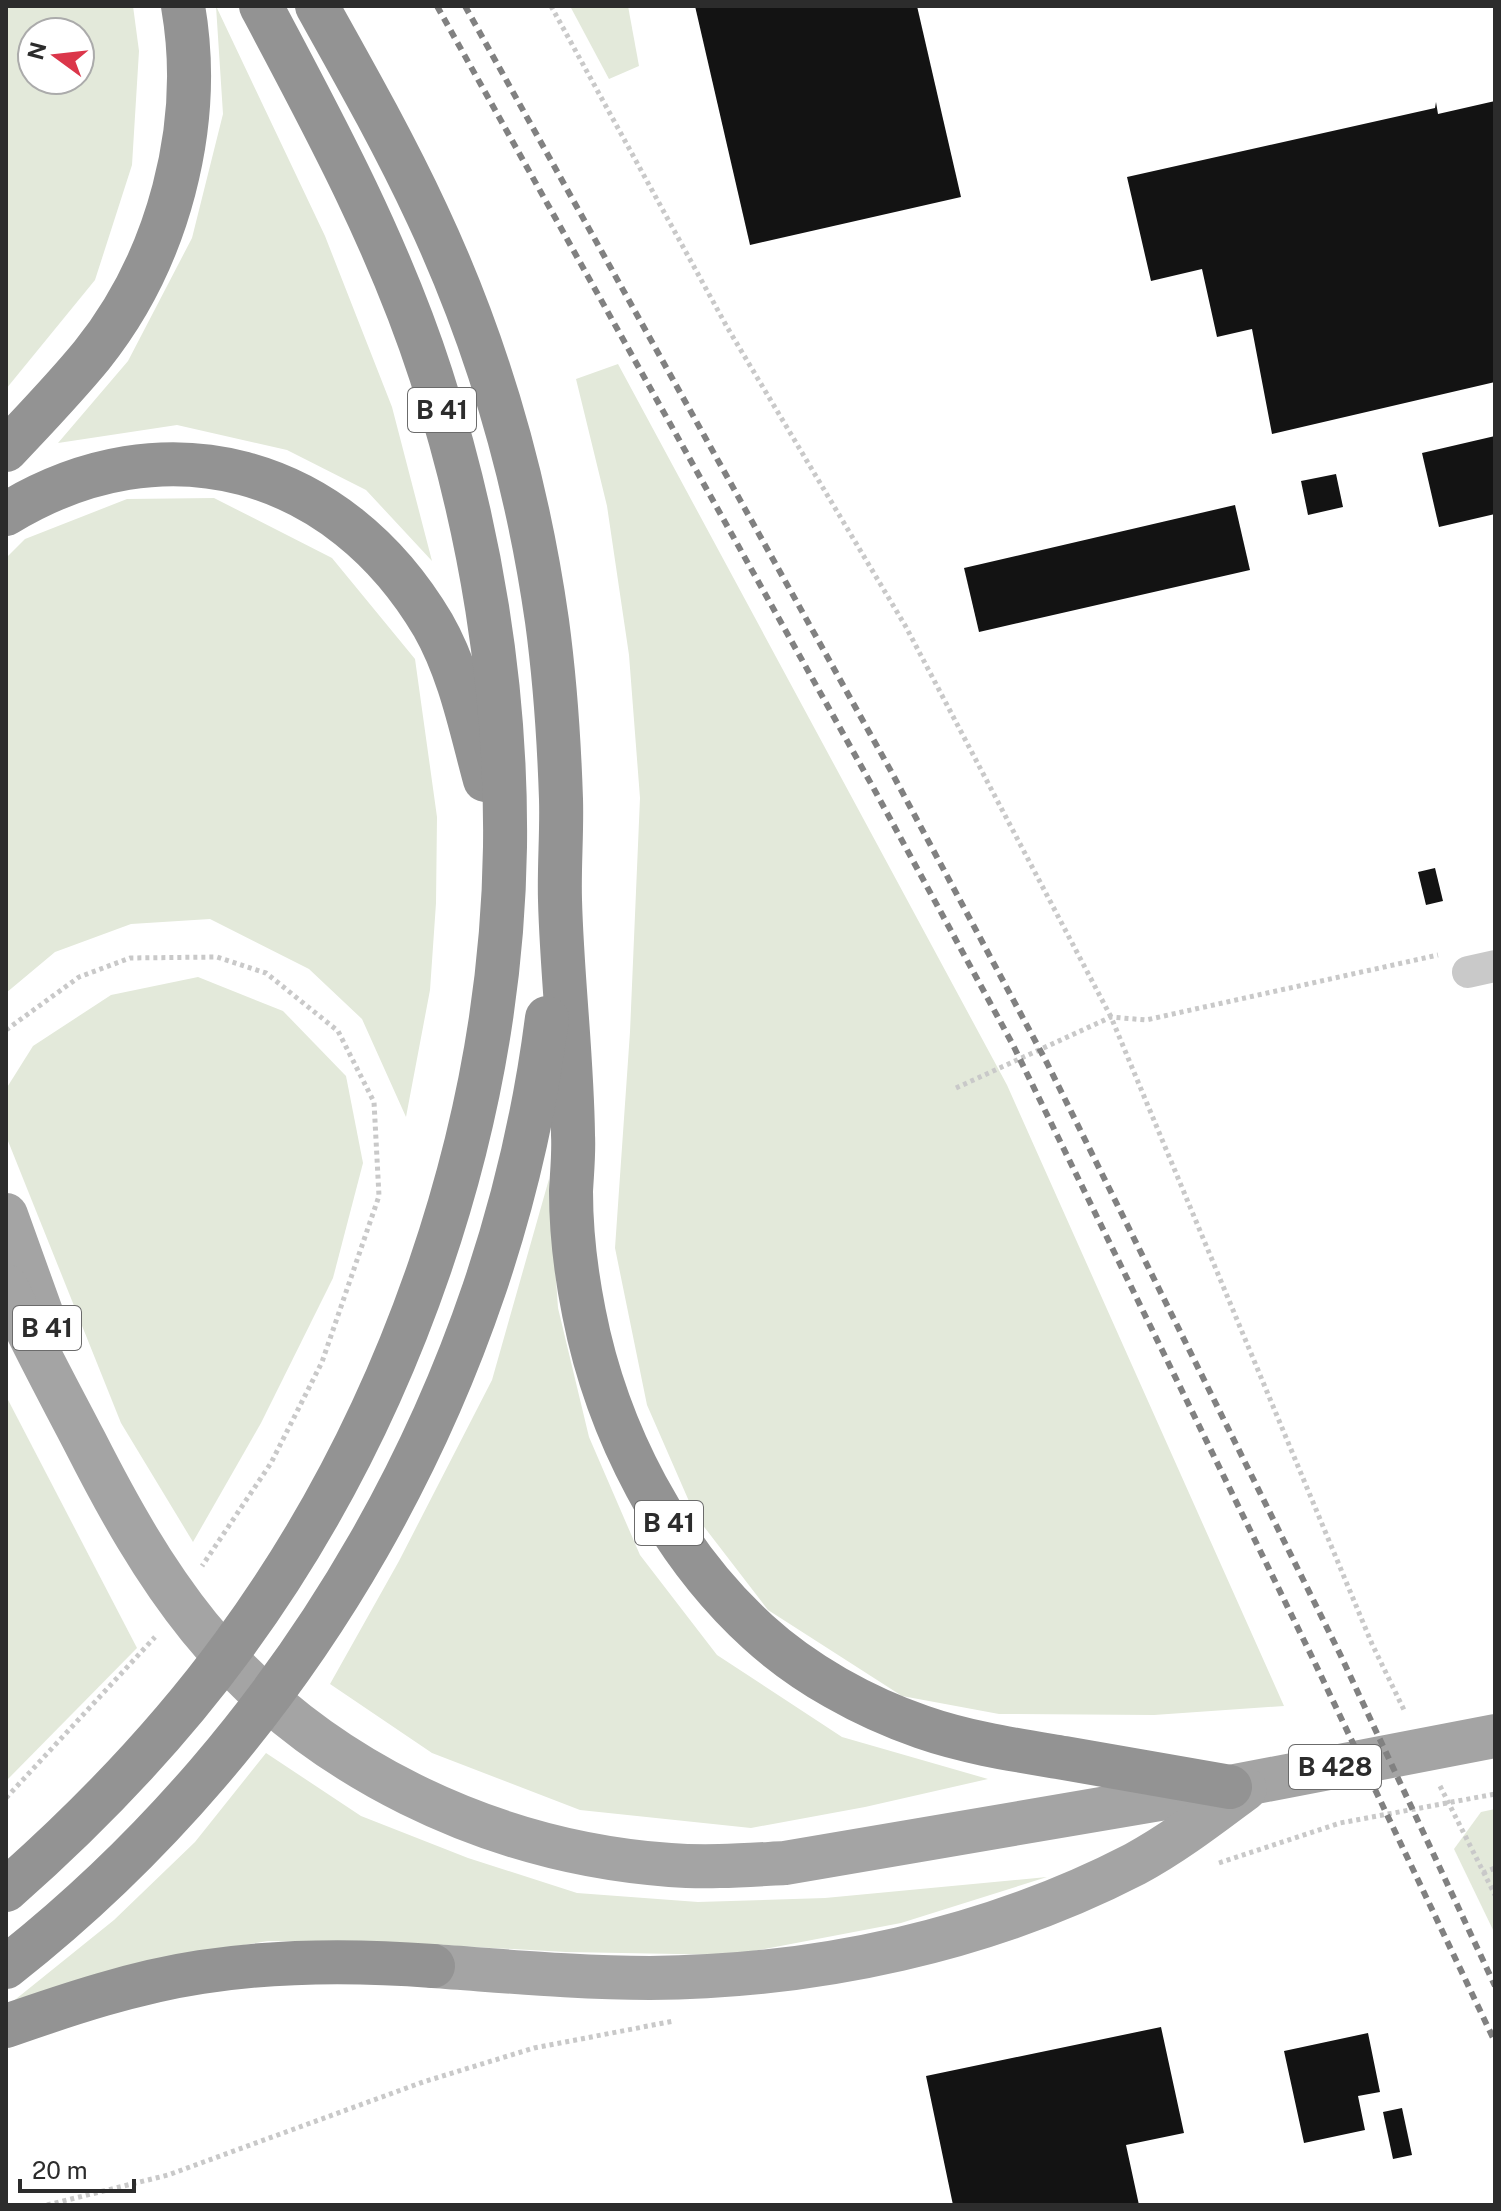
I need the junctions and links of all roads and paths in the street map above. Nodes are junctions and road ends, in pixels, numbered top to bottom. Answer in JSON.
{"nodes":[{"id":1,"x":183,"y":6,"type":"edge"},
{"id":2,"x":261,"y":6,"type":"edge"},
{"id":3,"x":317,"y":6,"type":"edge"},
{"id":4,"x":551,"y":6,"type":"edge"},
{"id":5,"x":6,"y":450,"type":"edge"},
{"id":6,"x":6,"y":514,"type":"edge"},
{"id":7,"x":505,"y":849,"type":"junction"},
{"id":8,"x":560,"y":896,"type":"junction"},
{"id":9,"x":1481,"y":969,"type":"edge"},
{"id":10,"x":1111,"y":1017,"type":"junction"},
{"id":11,"x":6,"y":1030,"type":"edge"},
{"id":12,"x":956,"y":1088,"type":"dead end"},
{"id":13,"x":6,"y":1215,"type":"edge"},
{"id":14,"x":6,"y":1286,"type":"edge"},
{"id":15,"x":85,"y":1443,"type":"junction"},
{"id":16,"x":201,"y":1568,"type":"dead end"},
{"id":17,"x":158,"y":1633,"type":"dead end"},
{"id":18,"x":1372,"y":1644,"type":"dead end"},
{"id":19,"x":1495,"y":1736,"type":"edge"},
{"id":20,"x":1242,"y":1784,"type":"junction"},
{"id":21,"x":6,"y":1798,"type":"edge"},
{"id":22,"x":1464,"y":1836,"type":"dead end"},
{"id":23,"x":1495,"y":1868,"type":"edge"},
{"id":24,"x":1483,"y":1873,"type":"junction"},
{"id":25,"x":6,"y":1890,"type":"edge"},
{"id":26,"x":1495,"y":1895,"type":"edge"},
{"id":27,"x":433,"y":1966,"type":"joint"},
{"id":28,"x":6,"y":1967,"type":"edge"},
{"id":29,"x":6,"y":2026,"type":"edge"}],
"edges":[{"from":1,"to":5,"type":"highway"},
{"from":2,"to":7,"type":"highway","number":"B 41"},
{"from":3,"to":8,"type":"highway","number":"B 41"},
{"from":4,"to":10,"type":"path"},
{"from":6,"to":7,"type":"highway","number":"B 41"},
{"from":7,"to":25,"type":"highway","number":"B 41"},
{"from":8,"to":20,"type":"highway","number":"B 41"},
{"from":8,"to":28,"type":"highway","number":"B 41"},
{"from":9,"to":10,"type":"path"},
{"from":10,"to":12,"type":"path"},
{"from":10,"to":18,"type":"path"},
{"from":11,"to":16,"type":"path"},
{"from":13,"to":15,"type":"main road","number":"B 41"},
{"from":14,"to":15,"type":"main road","number":"B 41"},
{"from":15,"to":20,"type":"main road","number":"B 41"},
{"from":17,"to":21,"type":"path"},
{"from":19,"to":20,"type":"main road","number":"B 428"},
{"from":20,"to":27,"type":"main road"},
{"from":22,"to":24,"type":"path"},
{"from":23,"to":24,"type":"path"},
{"from":24,"to":26,"type":"path"},
{"from":27,"to":29,"type":"highway"}]}
